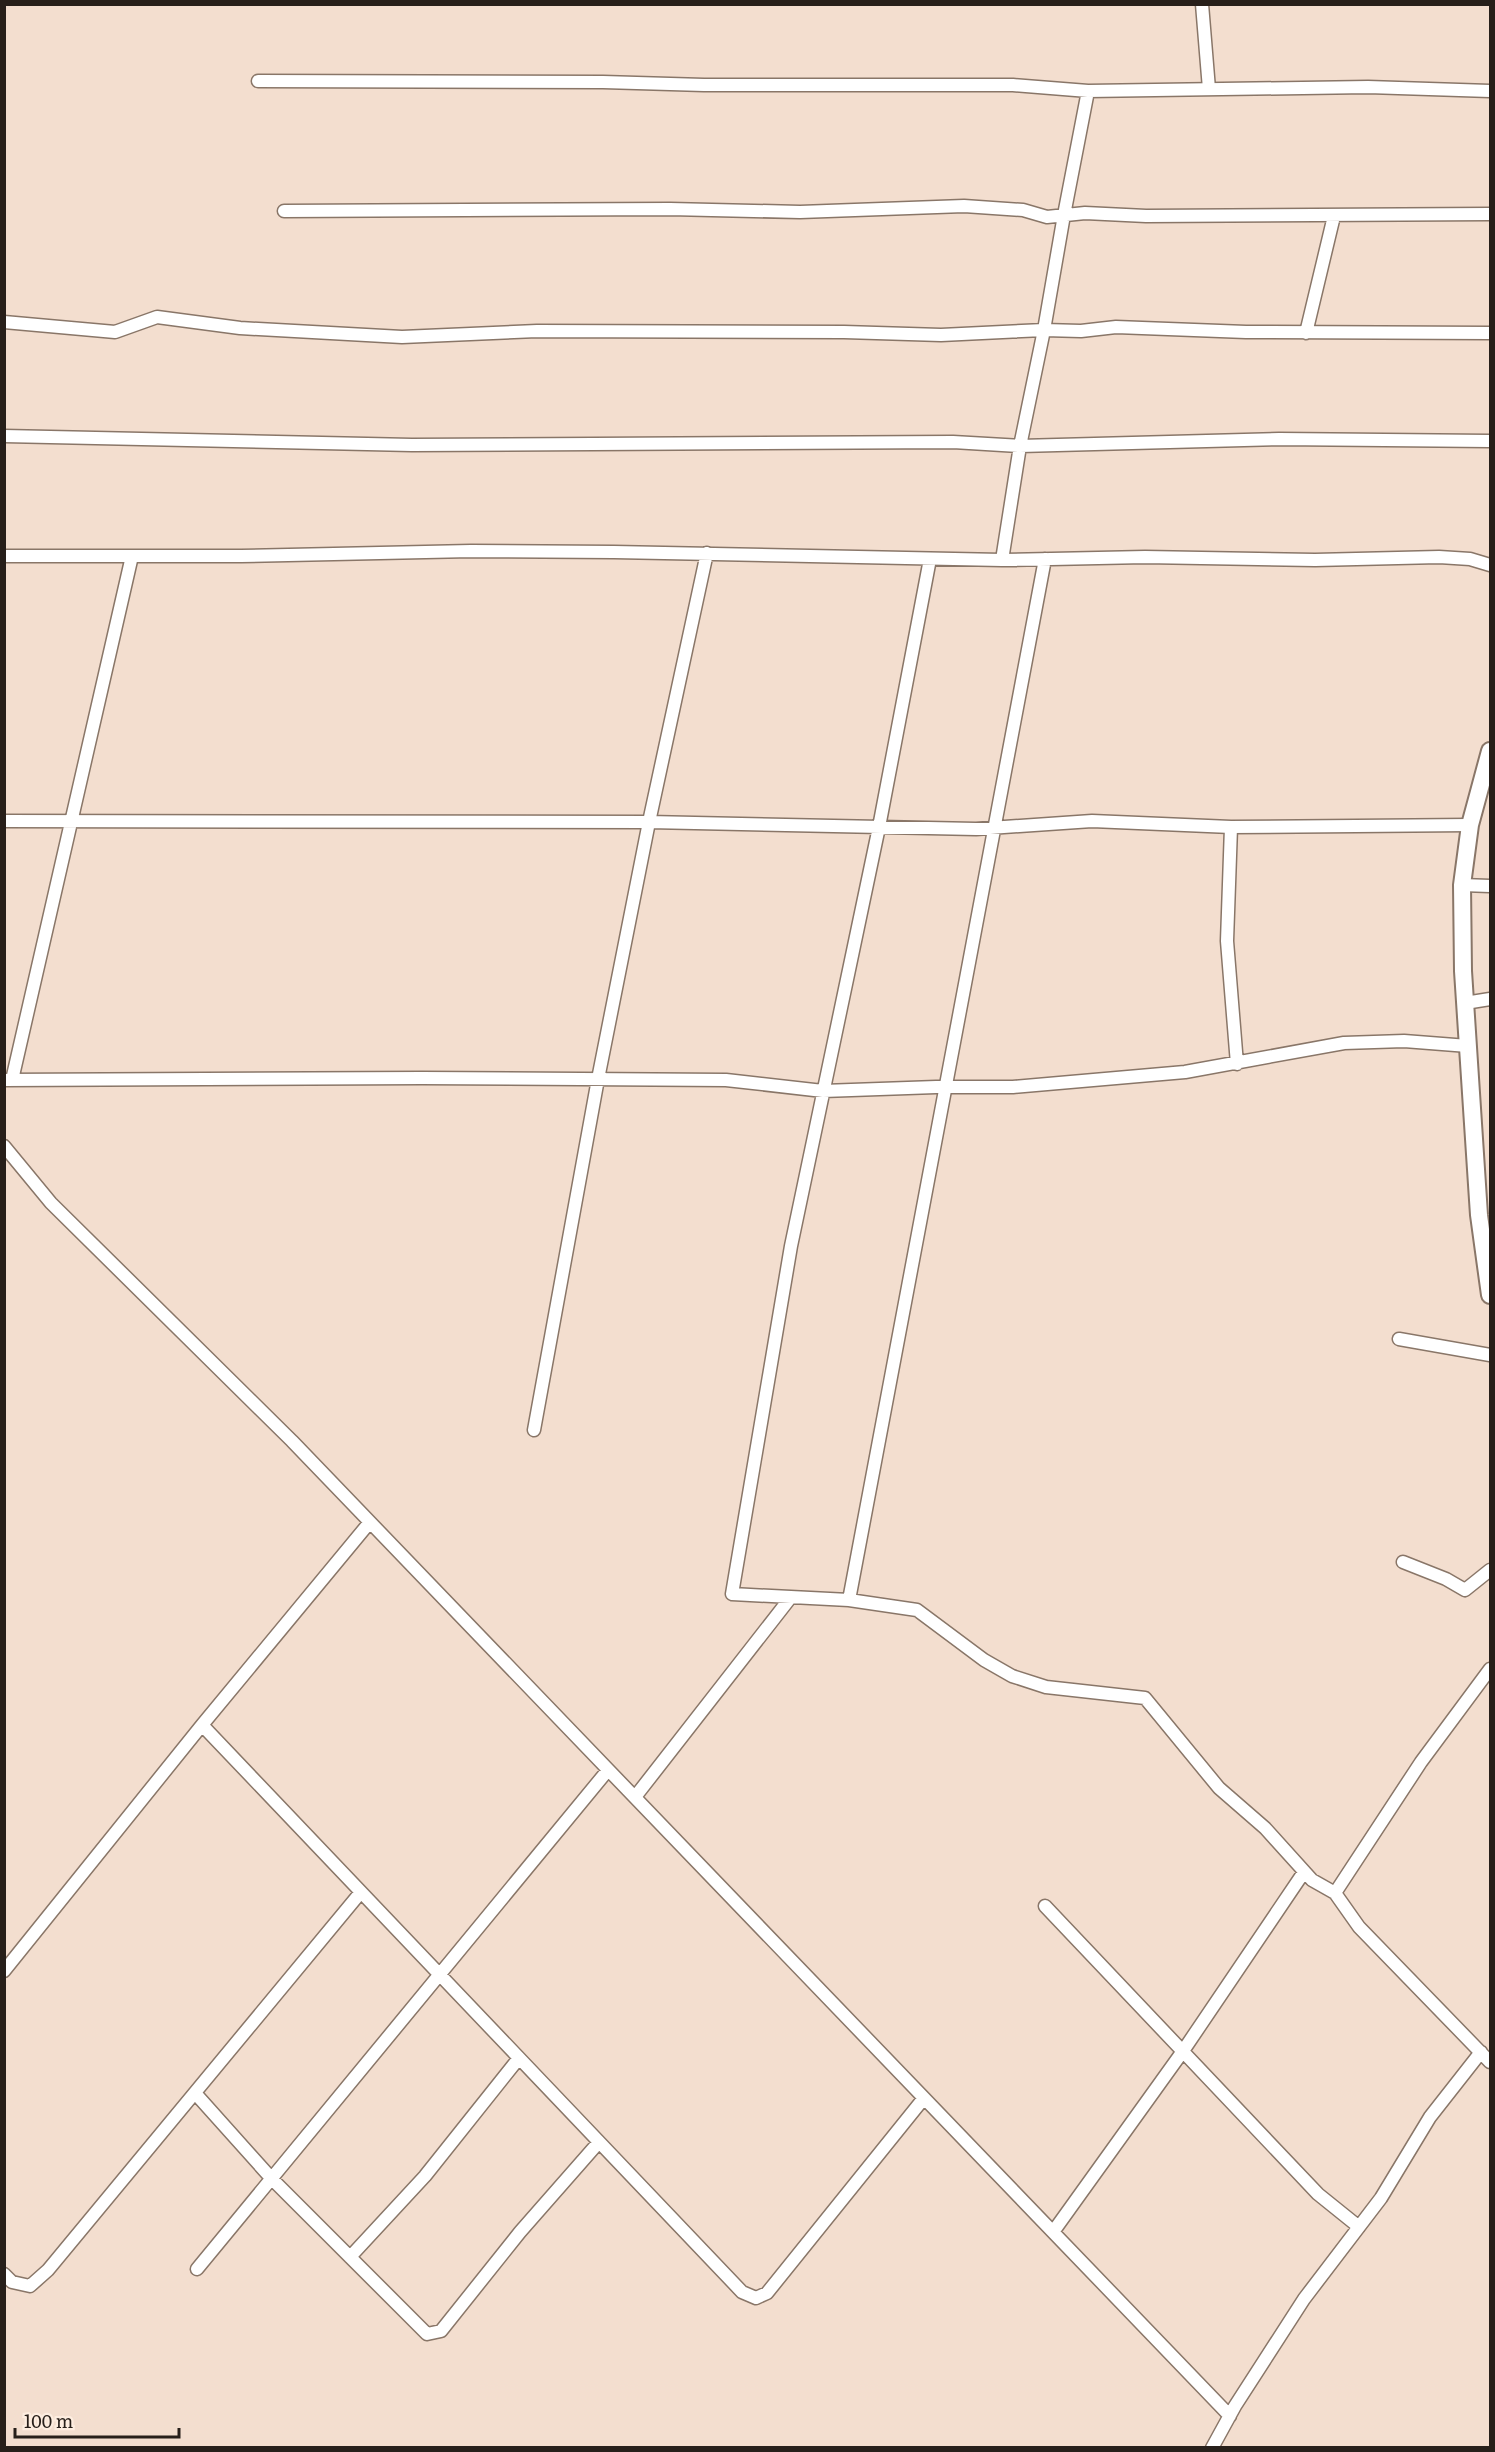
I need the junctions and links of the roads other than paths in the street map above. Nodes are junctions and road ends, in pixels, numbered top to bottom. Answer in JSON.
{"nodes":[{"id":1,"x":1202,"y":4,"type":"edge"},
{"id":2,"x":258,"y":81,"type":"dead end"},
{"id":3,"x":1209,"y":89,"type":"junction"},
{"id":4,"x":1088,"y":91,"type":"junction"},
{"id":5,"x":1491,"y":91,"type":"edge"},
{"id":6,"x":284,"y":211,"type":"dead end"},
{"id":7,"x":1491,"y":214,"type":"edge"},
{"id":8,"x":1064,"y":215,"type":"junction"},
{"id":9,"x":1334,"y":216,"type":"junction"},
{"id":10,"x":4,"y":322,"type":"edge"},
{"id":11,"x":1044,"y":330,"type":"junction"},
{"id":12,"x":1306,"y":333,"type":"junction"},
{"id":13,"x":1491,"y":333,"type":"edge"},
{"id":14,"x":4,"y":436,"type":"edge"},
{"id":15,"x":1491,"y":441,"type":"edge"},
{"id":16,"x":1020,"y":446,"type":"junction"},
{"id":17,"x":707,"y":554,"type":"junction"},
{"id":18,"x":4,"y":556,"type":"edge"},
{"id":19,"x":132,"y":556,"type":"junction"},
{"id":20,"x":930,"y":559,"type":"junction"},
{"id":21,"x":1002,"y":560,"type":"junction"},
{"id":22,"x":1045,"y":560,"type":"junction"},
{"id":23,"x":1491,"y":565,"type":"edge"},
{"id":24,"x":1489,"y":759,"type":"edge"},
{"id":25,"x":71,"y":820,"type":"junction"},
{"id":26,"x":4,"y":821,"type":"edge"},
{"id":27,"x":649,"y":822,"type":"junction"},
{"id":28,"x":1470,"y":825,"type":"junction"},
{"id":29,"x":879,"y":827,"type":"junction"},
{"id":30,"x":1231,"y":827,"type":"junction"},
{"id":31,"x":994,"y":828,"type":"junction"},
{"id":32,"x":1462,"y":885,"type":"junction"},
{"id":33,"x":1491,"y":886,"type":"edge"},
{"id":34,"x":1491,"y":999,"type":"edge"},
{"id":35,"x":1465,"y":1003,"type":"junction"},
{"id":36,"x":1468,"y":1046,"type":"junction"},
{"id":37,"x":1237,"y":1064,"type":"junction"},
{"id":38,"x":598,"y":1079,"type":"junction"},
{"id":39,"x":8,"y":1080,"type":"edge"},
{"id":40,"x":945,"y":1087,"type":"junction"},
{"id":41,"x":823,"y":1091,"type":"junction"},
{"id":42,"x":4,"y":1146,"type":"edge"},
{"id":43,"x":1491,"y":1295,"type":"edge"},
{"id":44,"x":1400,"y":1339,"type":"dead end"},
{"id":45,"x":1491,"y":1355,"type":"edge"},
{"id":46,"x":534,"y":1430,"type":"dead end"},
{"id":47,"x":370,"y":1522,"type":"junction"},
{"id":48,"x":1403,"y":1562,"type":"dead end"},
{"id":49,"x":1491,"y":1570,"type":"edge"},
{"id":50,"x":791,"y":1597,"type":"junction"},
{"id":51,"x":849,"y":1600,"type":"junction"},
{"id":52,"x":1491,"y":1670,"type":"edge"},
{"id":53,"x":202,"y":1725,"type":"junction"},
{"id":54,"x":608,"y":1770,"type":"junction"},
{"id":55,"x":635,"y":1797,"type":"junction"},
{"id":56,"x":1304,"y":1872,"type":"junction"},
{"id":57,"x":361,"y":1892,"type":"junction"},
{"id":58,"x":1335,"y":1893,"type":"junction"},
{"id":59,"x":1045,"y":1906,"type":"dead end"},
{"id":60,"x":4,"y":1971,"type":"edge"},
{"id":61,"x":441,"y":1976,"type":"junction"},
{"id":62,"x":1183,"y":2051,"type":"junction"},
{"id":63,"x":1481,"y":2052,"type":"junction"},
{"id":64,"x":519,"y":2058,"type":"junction"},
{"id":65,"x":1491,"y":2062,"type":"edge"},
{"id":66,"x":195,"y":2093,"type":"junction"},
{"id":67,"x":924,"y":2098,"type":"junction"},
{"id":68,"x":599,"y":2142,"type":"junction"},
{"id":69,"x":272,"y":2179,"type":"junction"},
{"id":70,"x":1359,"y":2227,"type":"junction"},
{"id":71,"x":1053,"y":2232,"type":"junction"},
{"id":72,"x":350,"y":2257,"type":"junction"},
{"id":73,"x":197,"y":2269,"type":"dead end"},
{"id":74,"x":4,"y":2274,"type":"edge"},
{"id":75,"x":1230,"y":2416,"type":"junction"},
{"id":76,"x":1212,"y":2448,"type":"edge"}],
"edges":[{"from":1,"to":3,"type":"street"},
{"from":2,"to":4,"type":"street"},
{"from":3,"to":4,"type":"street"},
{"from":3,"to":5,"type":"street"},
{"from":4,"to":8,"type":"street"},
{"from":6,"to":8,"type":"street"},
{"from":7,"to":9,"type":"street"},
{"from":8,"to":9,"type":"street"},
{"from":8,"to":11,"type":"street"},
{"from":9,"to":12,"type":"street"},
{"from":10,"to":11,"type":"street"},
{"from":11,"to":12,"type":"street"},
{"from":11,"to":16,"type":"street"},
{"from":12,"to":13,"type":"street"},
{"from":14,"to":16,"type":"street"},
{"from":15,"to":16,"type":"street"},
{"from":16,"to":21,"type":"street"},
{"from":17,"to":19,"type":"street"},
{"from":17,"to":20,"type":"street"},
{"from":17,"to":27,"type":"street"},
{"from":18,"to":19,"type":"street"},
{"from":19,"to":25,"type":"street"},
{"from":20,"to":21,"type":"street"},
{"from":20,"to":29,"type":"street"},
{"from":21,"to":22,"type":"street"},
{"from":22,"to":23,"type":"street"},
{"from":22,"to":31,"type":"street"},
{"from":24,"to":28,"type":"street"},
{"from":25,"to":26,"type":"street"},
{"from":25,"to":27,"type":"street"},
{"from":25,"to":39,"type":"street"},
{"from":27,"to":29,"type":"street"},
{"from":27,"to":38,"type":"street"},
{"from":28,"to":30,"type":"street"},
{"from":28,"to":32,"type":"street"},
{"from":29,"to":31,"type":"street"},
{"from":29,"to":41,"type":"street"},
{"from":30,"to":31,"type":"street"},
{"from":30,"to":37,"type":"street"},
{"from":31,"to":40,"type":"street"},
{"from":32,"to":33,"type":"street"},
{"from":32,"to":35,"type":"street"},
{"from":34,"to":35,"type":"street"},
{"from":35,"to":36,"type":"street"},
{"from":36,"to":37,"type":"street"},
{"from":36,"to":43,"type":"street"},
{"from":37,"to":40,"type":"street"},
{"from":38,"to":39,"type":"street"},
{"from":38,"to":41,"type":"street"},
{"from":38,"to":46,"type":"street"},
{"from":40,"to":41,"type":"street"},
{"from":40,"to":51,"type":"street"},
{"from":41,"to":50,"type":"street"},
{"from":42,"to":47,"type":"street"},
{"from":44,"to":45,"type":"street"},
{"from":47,"to":53,"type":"street"},
{"from":47,"to":54,"type":"street"},
{"from":48,"to":49,"type":"street"},
{"from":50,"to":51,"type":"street"},
{"from":50,"to":55,"type":"street"},
{"from":51,"to":56,"type":"street"},
{"from":52,"to":58,"type":"street"},
{"from":53,"to":57,"type":"street"},
{"from":53,"to":60,"type":"street"},
{"from":54,"to":55,"type":"street"},
{"from":54,"to":61,"type":"street"},
{"from":55,"to":67,"type":"street"},
{"from":56,"to":58,"type":"street"},
{"from":56,"to":62,"type":"street"},
{"from":57,"to":61,"type":"street"},
{"from":57,"to":66,"type":"street"},
{"from":58,"to":63,"type":"street"},
{"from":59,"to":62,"type":"street"},
{"from":61,"to":64,"type":"street"},
{"from":61,"to":69,"type":"street"},
{"from":62,"to":70,"type":"street"},
{"from":62,"to":71,"type":"street"},
{"from":63,"to":65,"type":"street"},
{"from":63,"to":70,"type":"street"},
{"from":64,"to":68,"type":"street"},
{"from":64,"to":72,"type":"street"},
{"from":66,"to":69,"type":"street"},
{"from":66,"to":74,"type":"street"},
{"from":67,"to":68,"type":"street"},
{"from":67,"to":71,"type":"street"},
{"from":68,"to":72,"type":"street"},
{"from":69,"to":72,"type":"street"},
{"from":69,"to":73,"type":"street"},
{"from":70,"to":75,"type":"street"},
{"from":71,"to":75,"type":"street"},
{"from":75,"to":76,"type":"street"}]}
